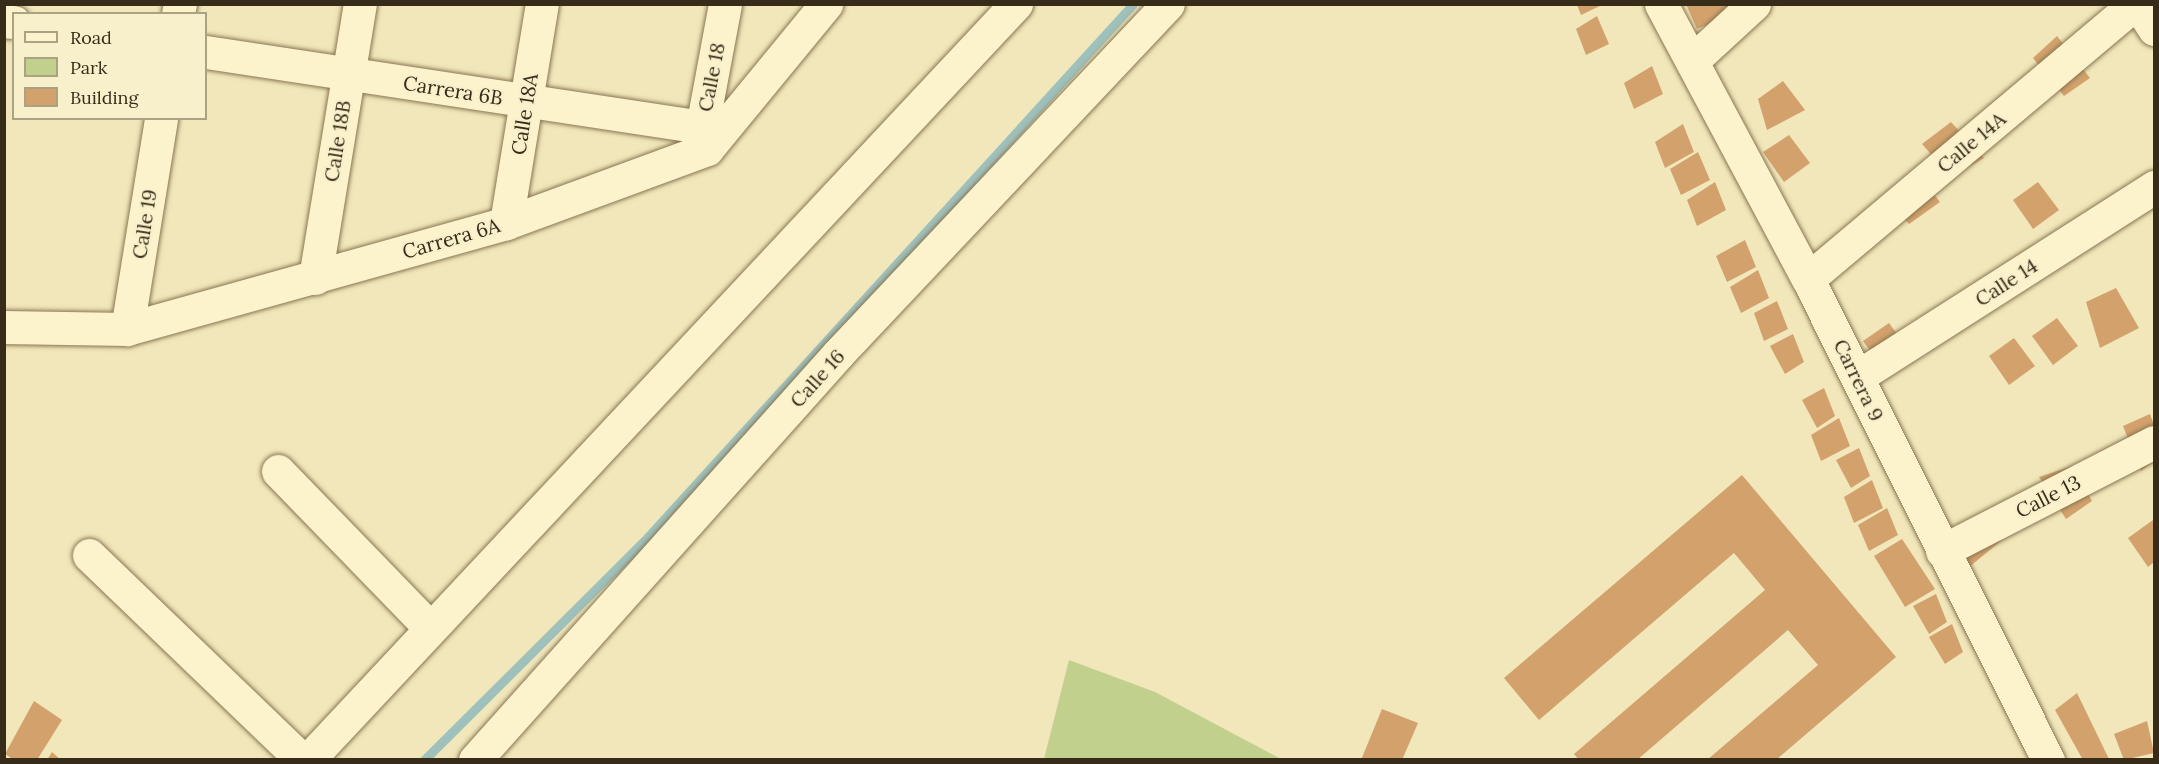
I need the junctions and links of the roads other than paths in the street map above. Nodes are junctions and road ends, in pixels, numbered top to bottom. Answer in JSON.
{"nodes":[{"id":1,"x":360,"y":4,"type":"edge"},
{"id":2,"x":542,"y":4,"type":"edge"},
{"id":3,"x":725,"y":4,"type":"edge"},
{"id":4,"x":826,"y":4,"type":"edge"},
{"id":5,"x":1016,"y":4,"type":"edge"},
{"id":6,"x":1168,"y":4,"type":"edge"},
{"id":7,"x":1661,"y":4,"type":"edge"},
{"id":8,"x":1754,"y":4,"type":"edge"},
{"id":9,"x":2136,"y":4,"type":"edge"},
{"id":10,"x":2154,"y":29,"type":"edge"},
{"id":11,"x":207,"y":52,"type":"edge"},
{"id":12,"x":1693,"y":60,"type":"junction"},
{"id":13,"x":348,"y":74,"type":"junction"},
{"id":14,"x":526,"y":100,"type":"junction"},
{"id":15,"x":161,"y":120,"type":"edge"},
{"id":16,"x":704,"y":138,"type":"junction"},
{"id":17,"x":2154,"y":187,"type":"edge"},
{"id":18,"x":506,"y":223,"type":"junction"},
{"id":19,"x":315,"y":278,"type":"junction"},
{"id":20,"x":1808,"y":279,"type":"junction"},
{"id":21,"x":4,"y":327,"type":"edge"},
{"id":22,"x":127,"y":329,"type":"junction"},
{"id":23,"x":1857,"y":377,"type":"junction"},
{"id":24,"x":2154,"y":442,"type":"edge"},
{"id":25,"x":278,"y":471,"type":"dead end"},
{"id":26,"x":1942,"y":551,"type":"junction"},
{"id":27,"x":89,"y":555,"type":"dead end"},
{"id":28,"x":430,"y":628,"type":"junction"},
{"id":29,"x":302,"y":759,"type":"edge"},
{"id":30,"x":308,"y":759,"type":"edge"},
{"id":31,"x":475,"y":759,"type":"edge"},
{"id":32,"x":2048,"y":759,"type":"edge"}],
"edges":[{"from":1,"to":13,"type":"street","name":"Calle 18B"},
{"from":2,"to":14,"type":"street","name":"Calle 18A"},
{"from":3,"to":16,"type":"street","name":"Calle 18"},
{"from":4,"to":16,"type":"street"},
{"from":5,"to":28,"type":"street"},
{"from":6,"to":31,"type":"street","name":"Calle 16"},
{"from":7,"to":12,"type":"street","name":"Carrera 9"},
{"from":8,"to":12,"type":"street"},
{"from":9,"to":10,"type":"street"},
{"from":9,"to":20,"type":"street","name":"Calle 14A"},
{"from":11,"to":13,"type":"street","name":"Carrera 6B"},
{"from":12,"to":20,"type":"street","name":"Carrera 9"},
{"from":13,"to":14,"type":"street","name":"Carrera 6B"},
{"from":13,"to":19,"type":"street","name":"Calle 18B"},
{"from":14,"to":16,"type":"street","name":"Carrera 6B"},
{"from":14,"to":18,"type":"street","name":"Calle 18A"},
{"from":15,"to":22,"type":"street","name":"Calle 19"},
{"from":16,"to":18,"type":"street","name":"Carrera 6A"},
{"from":17,"to":23,"type":"street","name":"Calle 14"},
{"from":18,"to":19,"type":"street","name":"Carrera 6A"},
{"from":19,"to":22,"type":"street","name":"Carrera 6A"},
{"from":20,"to":23,"type":"street","name":"Carrera 9"},
{"from":21,"to":22,"type":"street","name":"Carrera 6A"},
{"from":23,"to":26,"type":"street","name":"Carrera 9"},
{"from":24,"to":26,"type":"street","name":"Calle 13"},
{"from":25,"to":28,"type":"street"},
{"from":26,"to":32,"type":"street","name":"Carrera 9"},
{"from":27,"to":29,"type":"street"},
{"from":28,"to":30,"type":"street"}]}
